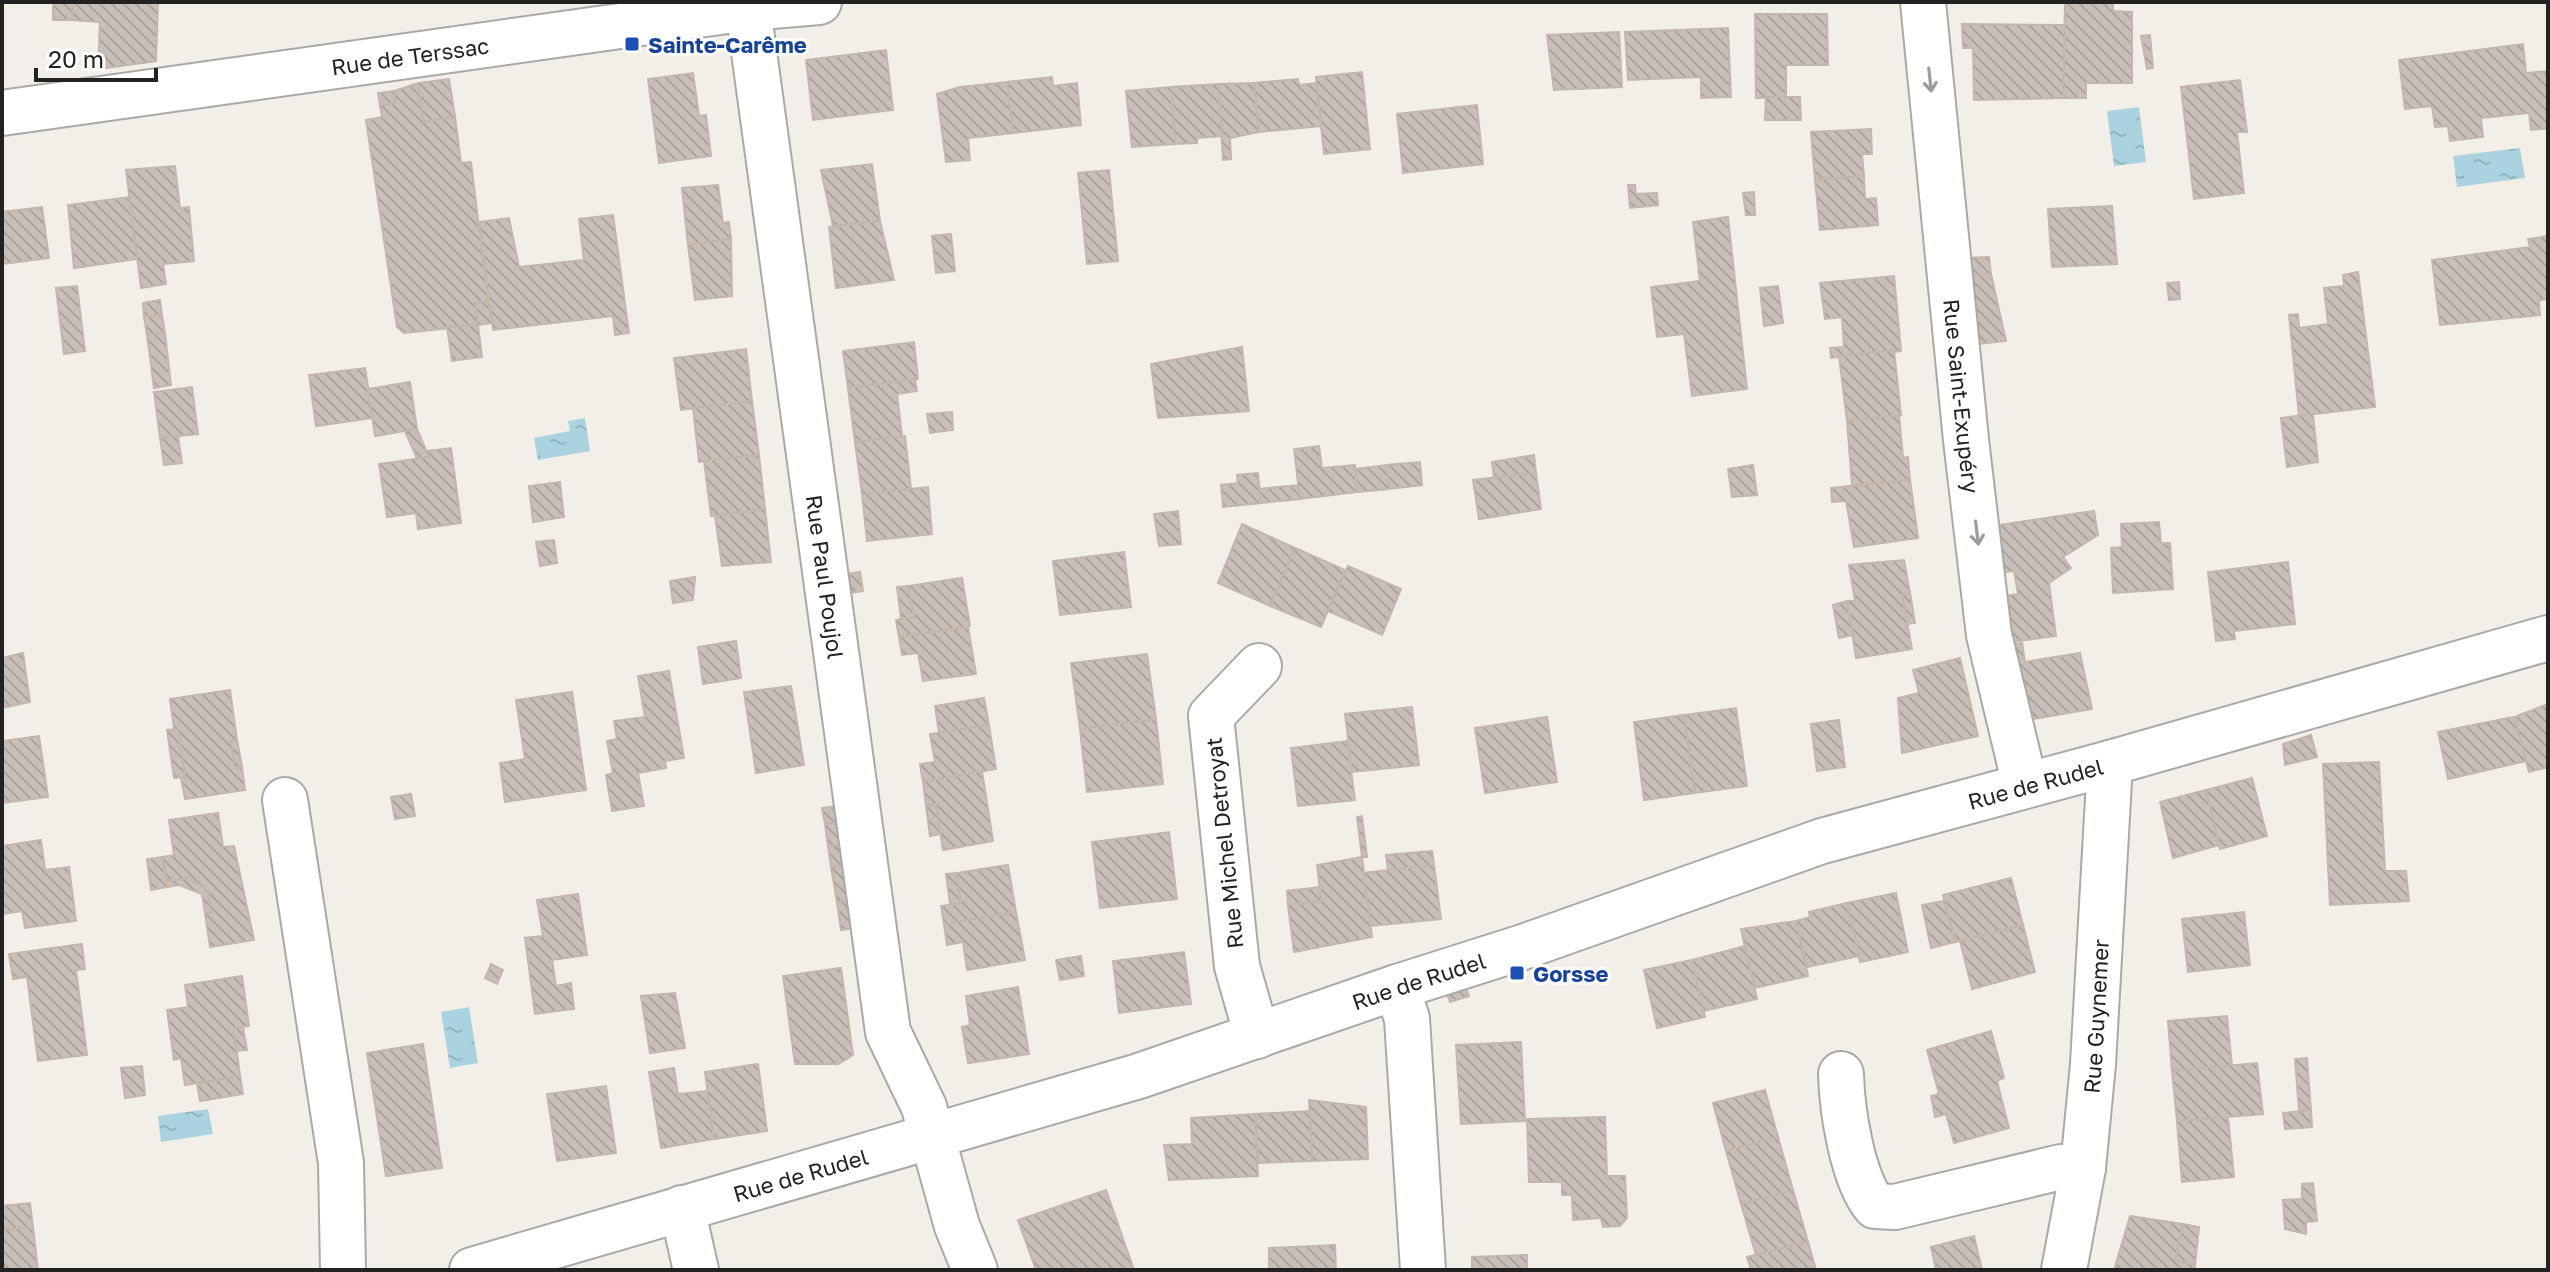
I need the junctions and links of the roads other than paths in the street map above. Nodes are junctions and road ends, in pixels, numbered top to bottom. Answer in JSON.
{"nodes":[{"id":1,"x":819,"y":2,"type":"edge"},
{"id":2,"x":1923,"y":2,"type":"edge"},
{"id":3,"x":748,"y":8,"type":"junction"},
{"id":4,"x":2,"y":113,"type":"edge"},
{"id":5,"x":2548,"y":638,"type":"edge"},
{"id":6,"x":1259,"y":666,"type":"dead end"},
{"id":7,"x":2110,"y":763,"type":"junction"},
{"id":8,"x":2025,"y":785,"type":"junction"},
{"id":9,"x":285,"y":800,"type":"dead end"},
{"id":10,"x":1397,"y":987,"type":"junction"},
{"id":11,"x":1257,"y":1036,"type":"junction"},
{"id":12,"x":1841,"y":1074,"type":"dead end"},
{"id":13,"x":933,"y":1135,"type":"junction"},
{"id":14,"x":2083,"y":1168,"type":"junction"},
{"id":15,"x":682,"y":1208,"type":"junction"},
{"id":16,"x":343,"y":1270,"type":"edge"},
{"id":17,"x":472,"y":1270,"type":"edge"},
{"id":18,"x":696,"y":1270,"type":"edge"},
{"id":19,"x":975,"y":1270,"type":"edge"},
{"id":20,"x":1423,"y":1270,"type":"edge"},
{"id":21,"x":2064,"y":1270,"type":"edge"}],
"edges":[{"from":1,"to":3,"type":"street","name":"Rue de Terssac"},
{"from":2,"to":8,"type":"street","name":"Rue Saint-Exupéry","one_way":true},
{"from":3,"to":4,"type":"street","name":"Rue de Terssac"},
{"from":3,"to":13,"type":"street","name":"Rue Paul Poujol"},
{"from":5,"to":7,"type":"street","name":"Rue de Rudel"},
{"from":6,"to":11,"type":"street","name":"Rue Michel Detroyat"},
{"from":7,"to":8,"type":"street","name":"Rue de Rudel"},
{"from":7,"to":14,"type":"street","name":"Rue Guynemer"},
{"from":8,"to":10,"type":"street","name":"Rue de Rudel"},
{"from":9,"to":16,"type":"street"},
{"from":10,"to":11,"type":"street","name":"Rue de Rudel"},
{"from":10,"to":20,"type":"street"},
{"from":11,"to":13,"type":"street","name":"Rue de Rudel"},
{"from":12,"to":14,"type":"street"},
{"from":13,"to":15,"type":"street","name":"Rue de Rudel"},
{"from":13,"to":19,"type":"street","name":"Rue Paul Poujol"},
{"from":14,"to":21,"type":"street","name":"Rue Guynemer"},
{"from":15,"to":17,"type":"street","name":"Rue de Rudel"},
{"from":15,"to":18,"type":"street"}]}
